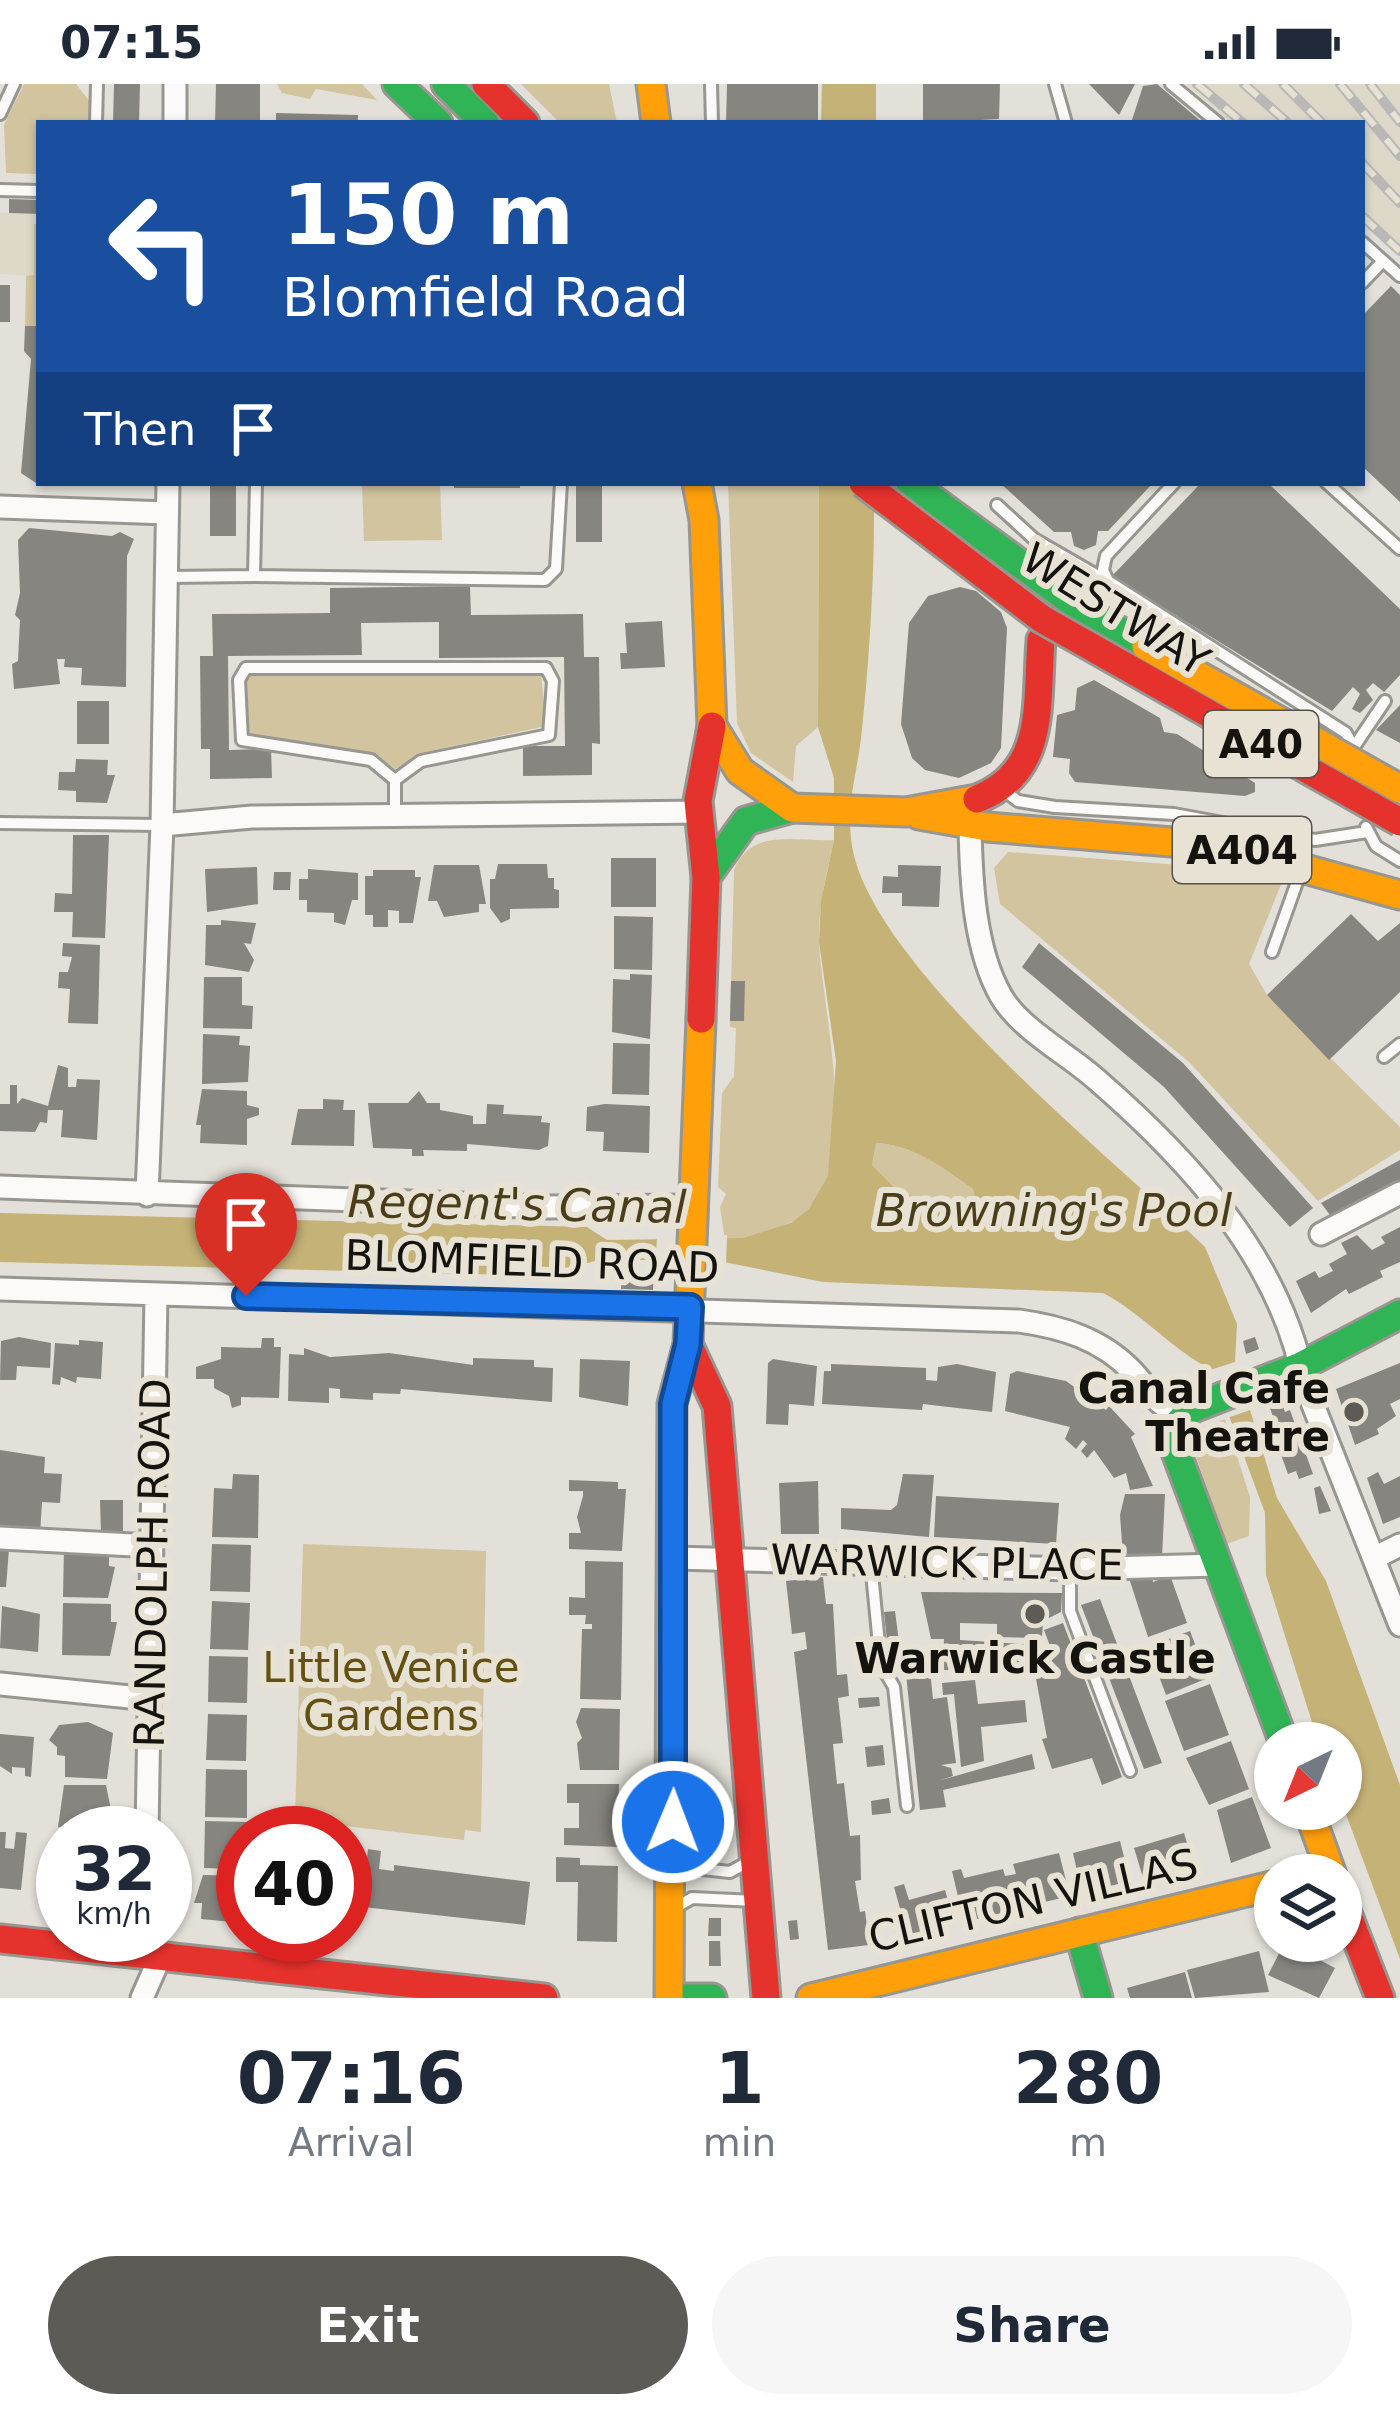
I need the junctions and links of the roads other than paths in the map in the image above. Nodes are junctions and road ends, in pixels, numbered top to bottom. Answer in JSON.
{"nodes":[{"id":1,"x":14,"y":84,"type":"edge"},
{"id":2,"x":97,"y":84,"type":"edge"},
{"id":3,"x":175,"y":84,"type":"edge"},
{"id":4,"x":397,"y":84,"type":"edge"},
{"id":5,"x":427,"y":84,"type":"edge"},
{"id":6,"x":446,"y":84,"type":"edge"},
{"id":7,"x":486,"y":84,"type":"edge"},
{"id":8,"x":651,"y":84,"type":"edge"},
{"id":9,"x":711,"y":84,"type":"edge"},
{"id":10,"x":1055,"y":84,"type":"edge"},
{"id":11,"x":1171,"y":84,"type":"edge"},
{"id":12,"x":0,"y":114,"type":"edge"},
{"id":13,"x":96,"y":120,"type":"edge"},
{"id":14,"x":175,"y":120,"type":"edge"},
{"id":15,"x":436,"y":120,"type":"edge"},
{"id":16,"x":438,"y":120,"type":"edge"},
{"id":17,"x":482,"y":120,"type":"edge"},
{"id":18,"x":522,"y":120,"type":"edge"},
{"id":19,"x":656,"y":120,"type":"edge"},
{"id":20,"x":712,"y":120,"type":"edge"},
{"id":21,"x":1065,"y":120,"type":"edge"},
{"id":22,"x":1214,"y":120,"type":"edge"},
{"id":23,"x":0,"y":190,"type":"edge"},
{"id":24,"x":36,"y":191,"type":"edge"},
{"id":25,"x":1365,"y":245,"type":"edge"},
{"id":26,"x":1383,"y":261,"type":"junction"},
{"id":27,"x":1400,"y":276,"type":"edge"},
{"id":28,"x":1365,"y":280,"type":"edge"},
{"id":29,"x":168,"y":486,"type":"edge"},
{"id":30,"x":256,"y":486,"type":"edge"},
{"id":31,"x":561,"y":486,"type":"edge"},
{"id":32,"x":698,"y":486,"type":"edge"},
{"id":33,"x":714,"y":486,"type":"edge"},
{"id":34,"x":867,"y":486,"type":"edge"},
{"id":35,"x":914,"y":486,"type":"edge"},
{"id":36,"x":1171,"y":486,"type":"edge"},
{"id":37,"x":1330,"y":486,"type":"edge"},
{"id":38,"x":998,"y":505,"type":"dead end"},
{"id":39,"x":0,"y":506,"type":"edge"},
{"id":40,"x":167,"y":513,"type":"junction"},
{"id":41,"x":704,"y":520,"type":"junction"},
{"id":42,"x":1400,"y":549,"type":"edge"},
{"id":43,"x":254,"y":576,"type":"junction"},
{"id":44,"x":167,"y":577,"type":"junction"},
{"id":45,"x":1108,"y":581,"type":"junction"},
{"id":46,"x":1041,"y":640,"type":"dead end"},
{"id":47,"x":1210,"y":664,"type":"dead end"},
{"id":48,"x":1385,"y":701,"type":"dead end"},
{"id":49,"x":712,"y":726,"type":"junction"},
{"id":50,"x":1353,"y":747,"type":"junction"},
{"id":51,"x":1397,"y":776,"type":"edge"},
{"id":52,"x":395,"y":780,"type":"junction"},
{"id":53,"x":1003,"y":789,"type":"junction"},
{"id":54,"x":804,"y":809,"type":"junction"},
{"id":55,"x":700,"y":812,"type":"junction"},
{"id":56,"x":906,"y":812,"type":"junction"},
{"id":57,"x":395,"y":815,"type":"junction"},
{"id":58,"x":1400,"y":822,"type":"edge"},
{"id":59,"x":0,"y":823,"type":"edge"},
{"id":60,"x":162,"y":825,"type":"junction"},
{"id":61,"x":970,"y":826,"type":"junction"},
{"id":62,"x":1367,"y":832,"type":"junction"},
{"id":63,"x":1400,"y":861,"type":"edge"},
{"id":64,"x":1304,"y":864,"type":"junction"},
{"id":65,"x":706,"y":877,"type":"junction"},
{"id":66,"x":1400,"y":896,"type":"edge"},
{"id":67,"x":1272,"y":952,"type":"dead end"},
{"id":68,"x":1400,"y":1044,"type":"edge"},
{"id":69,"x":1384,"y":1057,"type":"dead end"},
{"id":70,"x":0,"y":1187,"type":"edge"},
{"id":71,"x":1400,"y":1193,"type":"edge"},
{"id":72,"x":148,"y":1195,"type":"junction"},
{"id":73,"x":696,"y":1219,"type":"junction"},
{"id":74,"x":1322,"y":1234,"type":"dead end"},
{"id":75,"x":0,"y":1289,"type":"edge"},
{"id":76,"x":156,"y":1294,"type":"junction"},
{"id":77,"x":690,"y":1307,"type":"junction"},
{"id":78,"x":1400,"y":1314,"type":"edge"},
{"id":79,"x":688,"y":1344,"type":"junction"},
{"id":80,"x":1301,"y":1366,"type":"junction"},
{"id":81,"x":1183,"y":1416,"type":"junction"},
{"id":82,"x":0,"y":1538,"type":"edge"},
{"id":83,"x":1400,"y":1545,"type":"edge"},
{"id":84,"x":152,"y":1546,"type":"junction"},
{"id":85,"x":727,"y":1557,"type":"junction"},
{"id":86,"x":1376,"y":1557,"type":"junction"},
{"id":87,"x":675,"y":1558,"type":"junction"},
{"id":88,"x":872,"y":1563,"type":"junction"},
{"id":89,"x":1218,"y":1565,"type":"junction"},
{"id":90,"x":1070,"y":1569,"type":"junction"},
{"id":91,"x":1400,"y":1625,"type":"edge"},
{"id":92,"x":0,"y":1684,"type":"edge"},
{"id":93,"x":150,"y":1699,"type":"junction"},
{"id":94,"x":1275,"y":1722,"type":"edge"},
{"id":95,"x":1130,"y":1771,"type":"dead end"},
{"id":96,"x":148,"y":1806,"type":"edge"},
{"id":97,"x":907,"y":1806,"type":"dead end"},
{"id":98,"x":751,"y":1860,"type":"junction"},
{"id":99,"x":673,"y":1866,"type":"junction"},
{"id":100,"x":1254,"y":1891,"type":"edge"},
{"id":101,"x":759,"y":1902,"type":"junction"},
{"id":102,"x":672,"y":1909,"type":"junction"},
{"id":103,"x":1254,"y":1910,"type":"edge"},
{"id":104,"x":0,"y":1940,"type":"edge"},
{"id":105,"x":36,"y":1942,"type":"edge"},
{"id":106,"x":1081,"y":1942,"type":"junction"},
{"id":107,"x":1362,"y":1952,"type":"edge"},
{"id":108,"x":192,"y":1953,"type":"edge"},
{"id":109,"x":148,"y":1962,"type":"edge"},
{"id":110,"x":142,"y":1998,"type":"edge"},
{"id":111,"x":544,"y":1998,"type":"edge"},
{"id":112,"x":668,"y":1998,"type":"edge"},
{"id":113,"x":683,"y":1998,"type":"edge"},
{"id":114,"x":712,"y":1998,"type":"edge"},
{"id":115,"x":766,"y":1998,"type":"edge"},
{"id":116,"x":811,"y":1998,"type":"edge"},
{"id":117,"x":890,"y":1998,"type":"edge"},
{"id":118,"x":1098,"y":1998,"type":"edge"},
{"id":119,"x":1380,"y":1998,"type":"edge"}],
"edges":[{"from":1,"to":12,"type":"lane"},
{"from":2,"to":13,"type":"lane"},
{"from":3,"to":14,"type":"street"},
{"from":4,"to":15,"type":"main road"},
{"from":5,"to":16,"type":"main road"},
{"from":6,"to":17,"type":"main road"},
{"from":7,"to":18,"type":"main road"},
{"from":8,"to":19,"type":"main road"},
{"from":9,"to":20,"type":"lane"},
{"from":10,"to":21,"type":"lane"},
{"from":11,"to":22,"type":"lane"},
{"from":23,"to":24,"type":"lane"},
{"from":25,"to":26,"type":"lane"},
{"from":26,"to":27,"type":"lane"},
{"from":26,"to":28,"type":"lane"},
{"from":29,"to":40,"type":"street"},
{"from":30,"to":43,"type":"lane"},
{"from":31,"to":43,"type":"lane"},
{"from":32,"to":41,"type":"main road"},
{"from":33,"to":41,"type":"main road"},
{"from":34,"to":58,"type":"main road","name":"WESTWAY","number":"A40","bridge":true},
{"from":35,"to":51,"type":"main road","name":"WESTWAY","number":"A40","bridge":true},
{"from":36,"to":45,"type":"lane"},
{"from":37,"to":42,"type":"lane"},
{"from":38,"to":45,"type":"lane"},
{"from":39,"to":40,"type":"street"},
{"from":40,"to":44,"type":"street"},
{"from":41,"to":49,"type":"main road"},
{"from":43,"to":44,"type":"lane"},
{"from":44,"to":60,"type":"street"},
{"from":45,"to":50,"type":"lane"},
{"from":46,"to":53,"type":"main road"},
{"from":47,"to":50,"type":"lane"},
{"from":48,"to":50,"type":"lane"},
{"from":49,"to":54,"type":"main road"},
{"from":49,"to":55,"type":"main road"},
{"from":50,"to":51,"type":"lane"},
{"from":51,"to":62,"type":"lane"},
{"from":52,"to":52,"type":"lane"},
{"from":52,"to":57,"type":"lane"},
{"from":53,"to":56,"type":"main road","number":"A404"},
{"from":53,"to":62,"type":"lane"},
{"from":54,"to":56,"type":"main road","number":"A404"},
{"from":54,"to":65,"type":"main road"},
{"from":55,"to":57,"type":"street"},
{"from":55,"to":65,"type":"main road"},
{"from":56,"to":61,"type":"main road","number":"A404"},
{"from":57,"to":60,"type":"street"},
{"from":59,"to":60,"type":"lane"},
{"from":60,"to":72,"type":"street"},
{"from":61,"to":64,"type":"main road","number":"A404"},
{"from":61,"to":80,"type":"street"},
{"from":62,"to":63,"type":"lane"},
{"from":64,"to":66,"type":"main road","number":"A404"},
{"from":64,"to":67,"type":"lane"},
{"from":65,"to":73,"type":"main road"},
{"from":68,"to":69,"type":"lane"},
{"from":70,"to":72,"type":"street"},
{"from":71,"to":74,"type":"street"},
{"from":72,"to":73,"type":"street"},
{"from":73,"to":77,"type":"main road"},
{"from":75,"to":76,"type":"street","name":"BLOMFIELD ROAD"},
{"from":76,"to":77,"type":"street","name":"BLOMFIELD ROAD"},
{"from":76,"to":84,"type":"street","name":"RANDOLPH ROAD"},
{"from":77,"to":79,"type":"main road"},
{"from":77,"to":81,"type":"street","name":"BLOMFIELD ROAD"},
{"from":78,"to":80,"type":"main road"},
{"from":79,"to":85,"type":"main road"},
{"from":79,"to":87,"type":"main road"},
{"from":80,"to":81,"type":"main road"},
{"from":80,"to":86,"type":"street"},
{"from":81,"to":89,"type":"main road"},
{"from":82,"to":84,"type":"street"},
{"from":83,"to":86,"type":"street"},
{"from":84,"to":93,"type":"street","name":"RANDOLPH ROAD"},
{"from":85,"to":87,"type":"street","name":"WARWICK PLACE"},
{"from":85,"to":88,"type":"street","name":"WARWICK PLACE"},
{"from":85,"to":98,"type":"main road"},
{"from":86,"to":91,"type":"street"},
{"from":87,"to":99,"type":"main road"},
{"from":88,"to":90,"type":"street","name":"WARWICK PLACE"},
{"from":88,"to":97,"type":"lane"},
{"from":89,"to":90,"type":"street","name":"WARWICK PLACE"},
{"from":89,"to":94,"type":"main road"},
{"from":90,"to":95,"type":"lane"},
{"from":92,"to":93,"type":"street"},
{"from":93,"to":96,"type":"street","name":"RANDOLPH ROAD"},
{"from":98,"to":99,"type":"lane"},
{"from":98,"to":101,"type":"main road"},
{"from":99,"to":102,"type":"main road"},
{"from":100,"to":106,"type":"main road","name":"CLIFTON VILLAS"},
{"from":101,"to":102,"type":"lane"},
{"from":101,"to":115,"type":"main road"},
{"from":102,"to":112,"type":"main road"},
{"from":103,"to":106,"type":"main road","name":"CLIFTON VILLAS"},
{"from":104,"to":105,"type":"main road"},
{"from":106,"to":116,"type":"main road","name":"CLIFTON VILLAS"},
{"from":106,"to":117,"type":"main road","name":"CLIFTON VILLAS"},
{"from":106,"to":118,"type":"main road"},
{"from":107,"to":119,"type":"main road"},
{"from":108,"to":111,"type":"main road"},
{"from":109,"to":110,"type":"street"},
{"from":113,"to":114,"type":"main road"}]}
